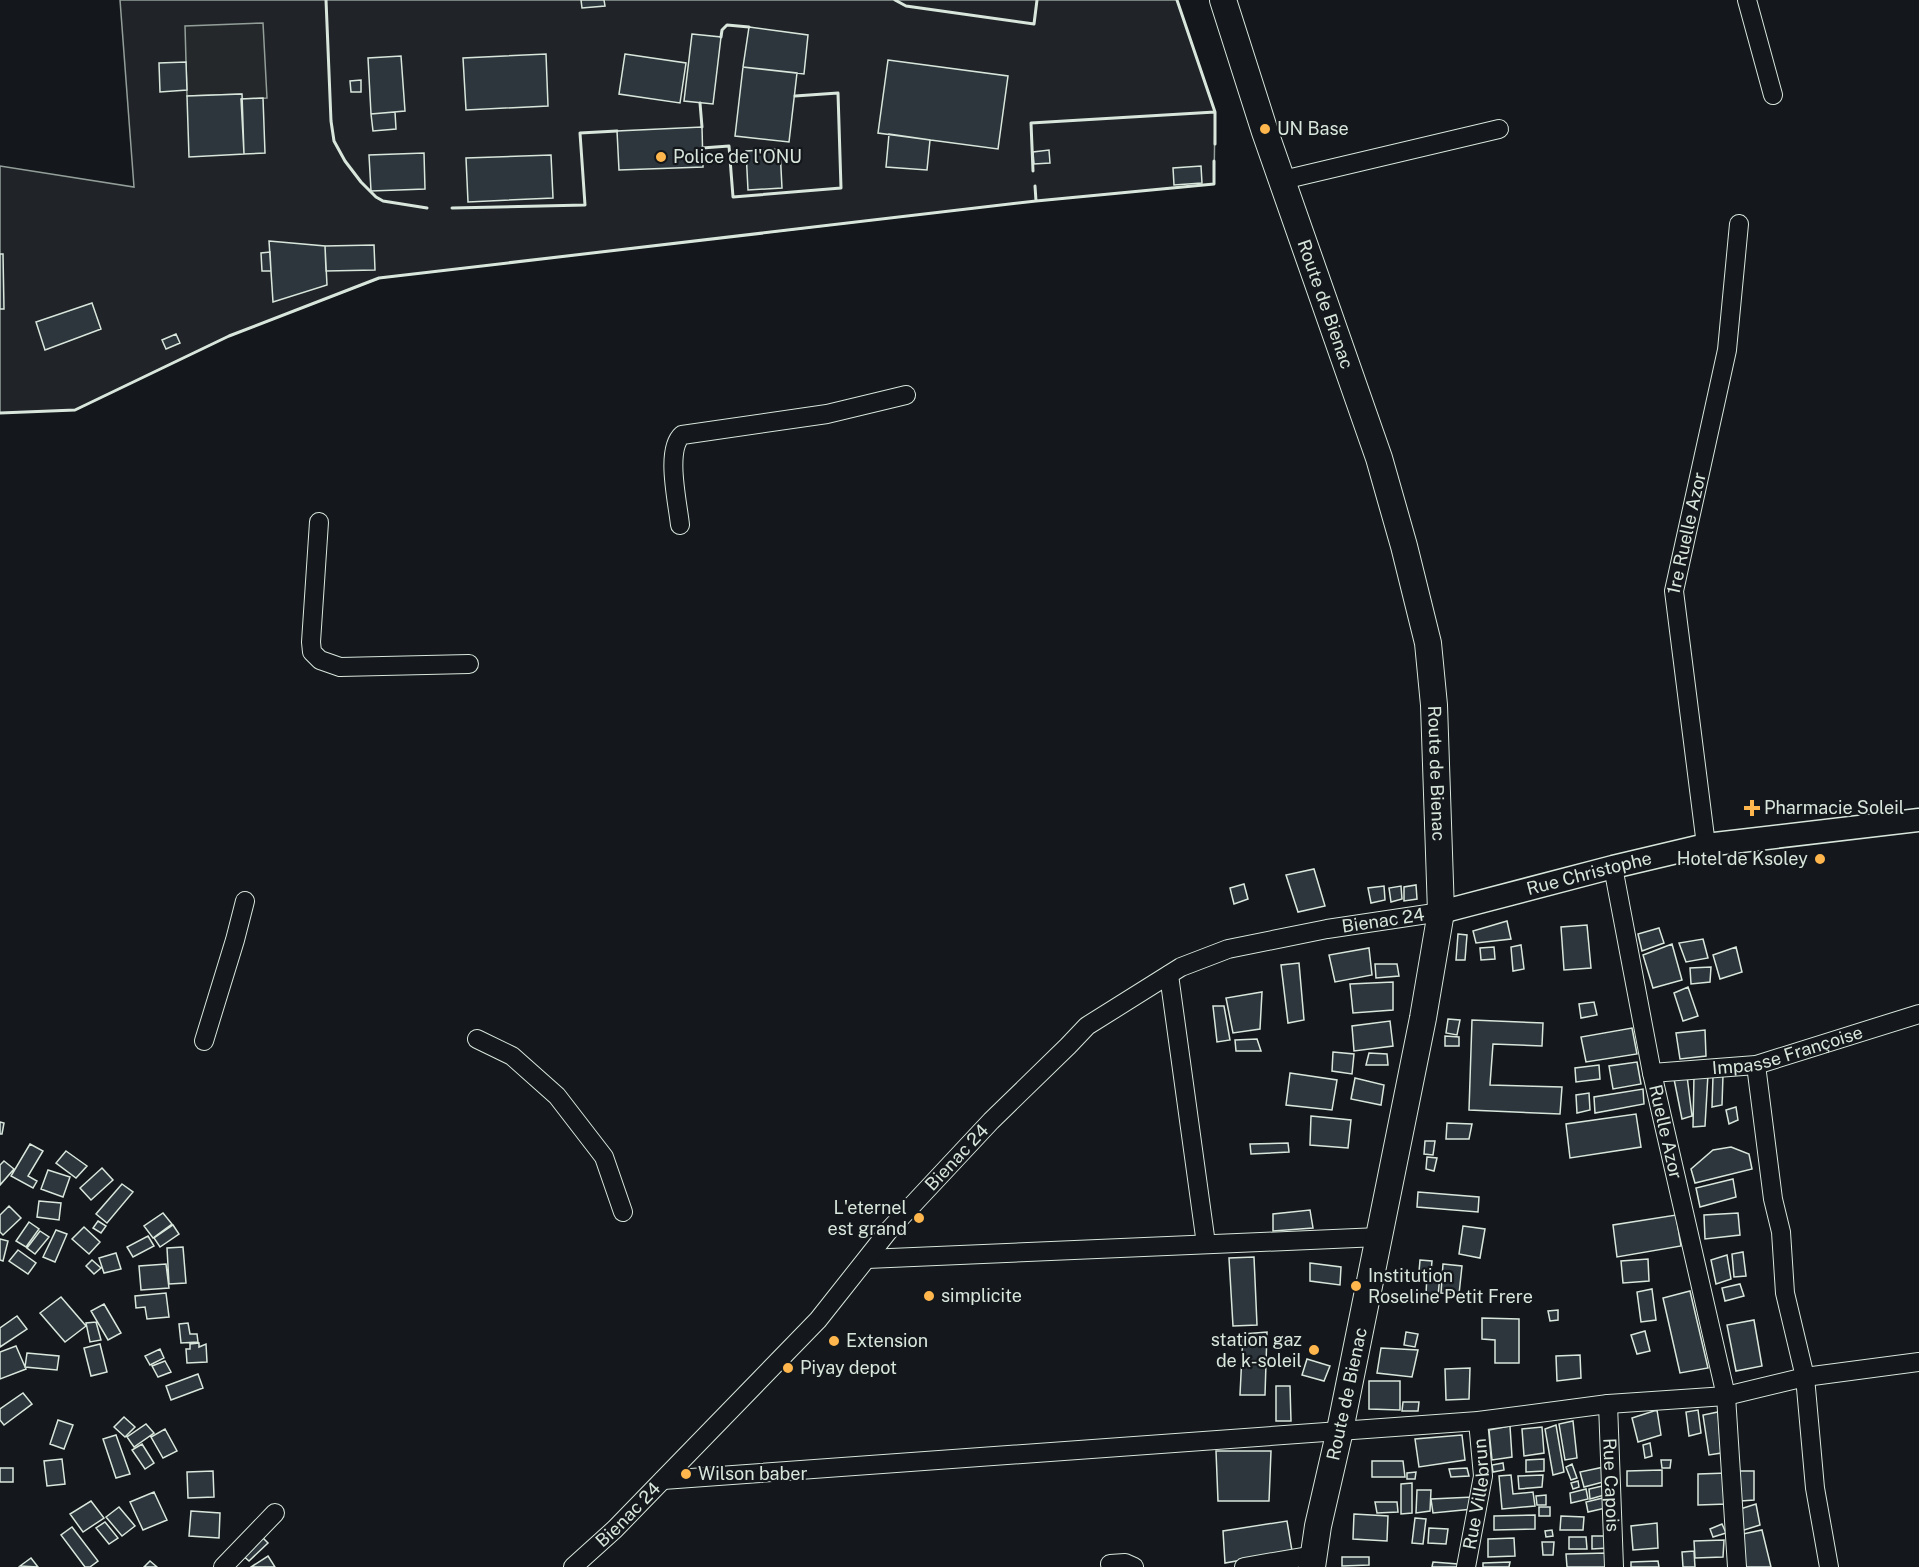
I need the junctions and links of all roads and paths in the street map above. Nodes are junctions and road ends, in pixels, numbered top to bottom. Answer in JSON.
{"nodes":[{"id":1,"x":1223,"y":0,"type":"edge"},
{"id":2,"x":1747,"y":0,"type":"edge"},
{"id":3,"x":1773,"y":95,"type":"dead end"},
{"id":4,"x":1498,"y":129,"type":"dead end"},
{"id":5,"x":1283,"y":180,"type":"junction"},
{"id":6,"x":1739,"y":224,"type":"dead end"},
{"id":7,"x":906,"y":395,"type":"dead end"},
{"id":8,"x":319,"y":522,"type":"dead end"},
{"id":9,"x":680,"y":525,"type":"dead end"},
{"id":10,"x":470,"y":664,"type":"dead end"},
{"id":11,"x":1919,"y":820,"type":"edge"},
{"id":12,"x":1706,"y":845,"type":"junction"},
{"id":13,"x":1613,"y":867,"type":"junction"},
{"id":14,"x":245,"y":901,"type":"dead end"},
{"id":15,"x":1441,"y":912,"type":"junction"},
{"id":16,"x":1169,"y":975,"type":"junction"},
{"id":17,"x":1919,"y":1014,"type":"edge"},
{"id":18,"x":477,"y":1039,"type":"dead end"},
{"id":19,"x":204,"y":1041,"type":"dead end"},
{"id":20,"x":1756,"y":1065,"type":"junction"},
{"id":21,"x":1652,"y":1074,"type":"junction"},
{"id":22,"x":623,"y":1212,"type":"dead end"},
{"id":23,"x":1379,"y":1237,"type":"junction"},
{"id":24,"x":1206,"y":1244,"type":"junction"},
{"id":25,"x":867,"y":1259,"type":"junction"},
{"id":26,"x":1919,"y":1362,"type":"edge"},
{"id":27,"x":1805,"y":1377,"type":"junction"},
{"id":28,"x":1726,"y":1396,"type":"junction"},
{"id":29,"x":1608,"y":1404,"type":"junction"},
{"id":30,"x":1478,"y":1421,"type":"junction"},
{"id":31,"x":1340,"y":1430,"type":"junction"},
{"id":32,"x":663,"y":1480,"type":"junction"},
{"id":33,"x":275,"y":1513,"type":"dead end"},
{"id":34,"x":1313,"y":1561,"type":"edge"},
{"id":35,"x":1110,"y":1564,"type":"dead end"},
{"id":36,"x":223,"y":1567,"type":"edge"},
{"id":37,"x":573,"y":1567,"type":"edge"},
{"id":38,"x":1134,"y":1567,"type":"edge"},
{"id":39,"x":1244,"y":1567,"type":"edge"},
{"id":40,"x":1466,"y":1567,"type":"edge"},
{"id":41,"x":1614,"y":1567,"type":"edge"},
{"id":42,"x":1737,"y":1567,"type":"edge"},
{"id":43,"x":1829,"y":1567,"type":"edge"}],
"edges":[{"from":1,"to":5,"type":"main road","name":"Route de Bienac"},
{"from":2,"to":3,"type":"street"},
{"from":4,"to":5,"type":"street"},
{"from":5,"to":15,"type":"main road","name":"Route de Bienac"},
{"from":6,"to":12,"type":"street","name":"1re Ruelle Azor"},
{"from":7,"to":9,"type":"street"},
{"from":8,"to":10,"type":"street"},
{"from":11,"to":12,"type":"street","name":"Rue Christophe"},
{"from":12,"to":13,"type":"street","name":"Rue Christophe"},
{"from":13,"to":15,"type":"street","name":"Rue Christophe"},
{"from":13,"to":21,"type":"street","name":"Ruelle Azor"},
{"from":14,"to":19,"type":"street"},
{"from":15,"to":16,"type":"street","name":"Bienac 24"},
{"from":15,"to":23,"type":"main road","name":"Route de Bienac"},
{"from":16,"to":24,"type":"street"},
{"from":16,"to":25,"type":"street","name":"Bienac 24"},
{"from":17,"to":20,"type":"street","name":"Impasse Françoise"},
{"from":18,"to":22,"type":"street"},
{"from":20,"to":21,"type":"street","name":"Impasse Françoise"},
{"from":20,"to":27,"type":"street"},
{"from":21,"to":28,"type":"street","name":"Ruelle Azor"},
{"from":23,"to":24,"type":"street"},
{"from":23,"to":31,"type":"main road","name":"Route de Bienac"},
{"from":24,"to":25,"type":"street"},
{"from":25,"to":32,"type":"street","name":"Bienac 24"},
{"from":26,"to":27,"type":"street"},
{"from":27,"to":28,"type":"street"},
{"from":27,"to":43,"type":"street"},
{"from":28,"to":29,"type":"street"},
{"from":28,"to":42,"type":"street","name":"Ruelle Azor"},
{"from":29,"to":30,"type":"street"},
{"from":29,"to":41,"type":"street","name":"Rue Capois"},
{"from":30,"to":31,"type":"street"},
{"from":30,"to":40,"type":"street","name":"Rue Villebrun"},
{"from":31,"to":32,"type":"street"},
{"from":31,"to":34,"type":"main road","name":"Route de Bienac"},
{"from":32,"to":37,"type":"street","name":"Bienac 24"},
{"from":33,"to":36,"type":"street"},
{"from":34,"to":39,"type":"street"},
{"from":35,"to":38,"type":"street"}]}
